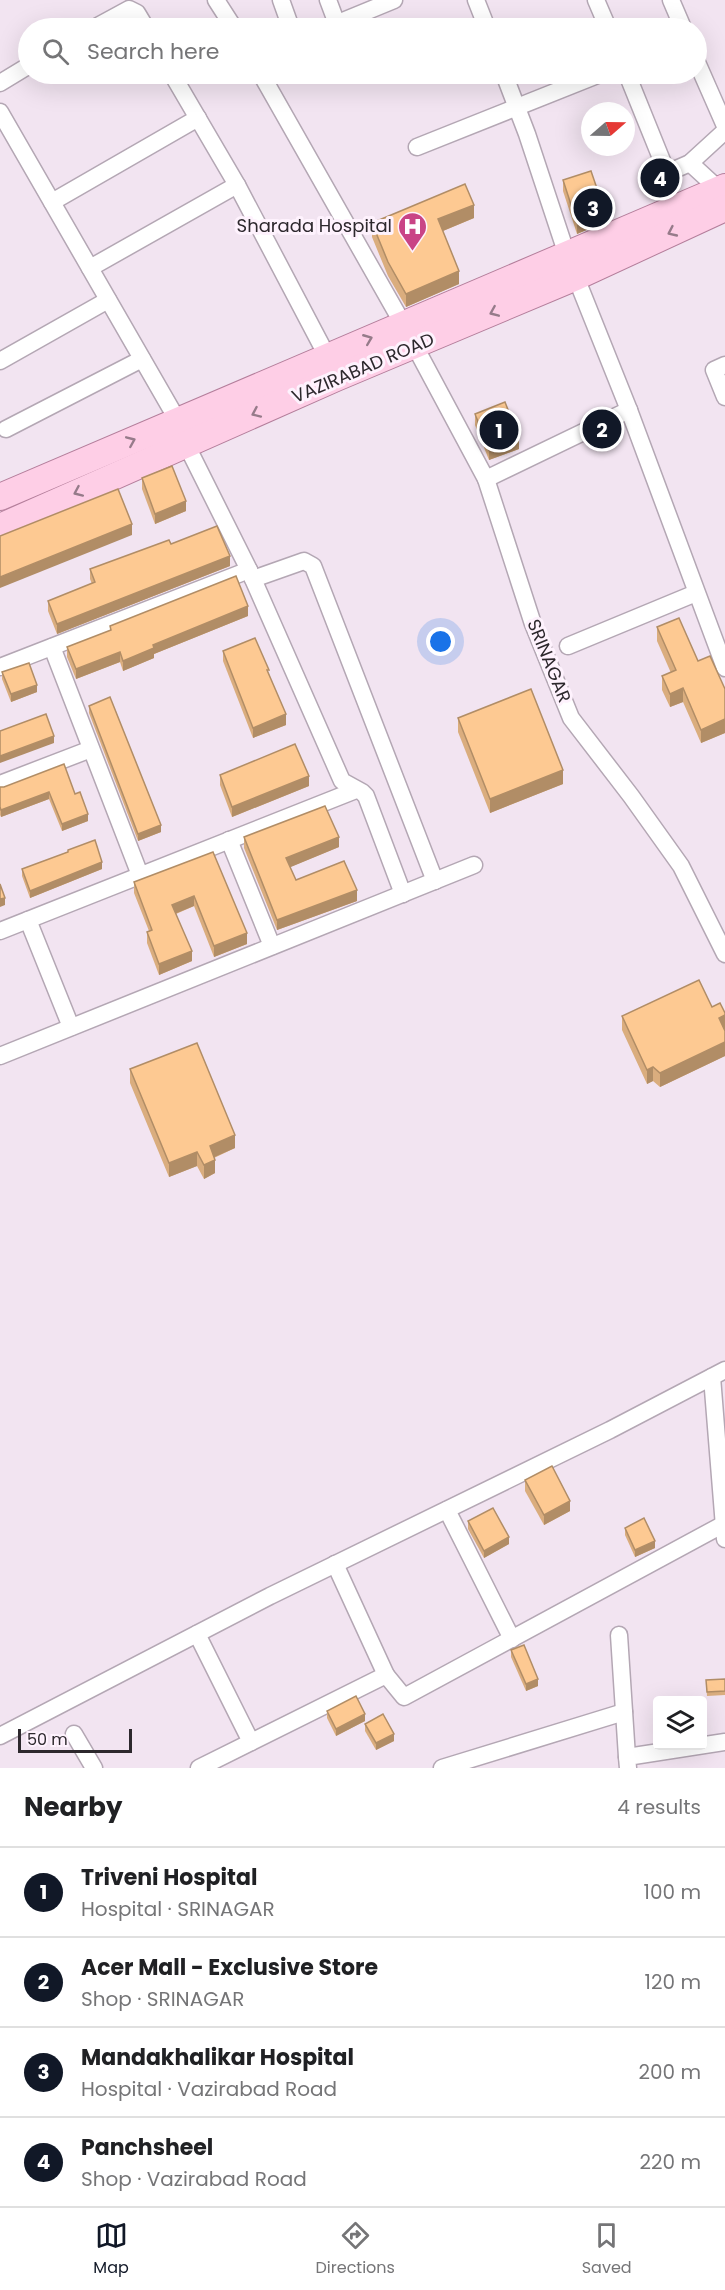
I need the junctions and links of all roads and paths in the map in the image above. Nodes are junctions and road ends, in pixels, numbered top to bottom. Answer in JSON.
{"nodes":[{"id":1,"x":216,"y":0,"type":"edge"},
{"id":2,"x":280,"y":0,"type":"edge"},
{"id":3,"x":328,"y":0,"type":"edge"},
{"id":4,"x":394,"y":0,"type":"edge"},
{"id":5,"x":476,"y":0,"type":"edge"},
{"id":6,"x":596,"y":0,"type":"edge"},
{"id":7,"x":671,"y":0,"type":"edge"},
{"id":8,"x":137,"y":7,"type":"edge"},
{"id":9,"x":111,"y":18,"type":"edge"},
{"id":10,"x":228,"y":18,"type":"edge"},
{"id":11,"x":287,"y":18,"type":"edge"},
{"id":12,"x":330,"y":18,"type":"edge"},
{"id":13,"x":350,"y":18,"type":"edge"},
{"id":14,"x":483,"y":18,"type":"edge"},
{"id":15,"x":604,"y":18,"type":"edge"},
{"id":16,"x":679,"y":18,"type":"edge"},
{"id":17,"x":18,"y":72,"type":"edge"},
{"id":18,"x":0,"y":82,"type":"edge"},
{"id":19,"x":178,"y":84,"type":"edge"},
{"id":20,"x":267,"y":84,"type":"edge"},
{"id":21,"x":508,"y":84,"type":"edge"},
{"id":22,"x":575,"y":84,"type":"edge"},
{"id":23,"x":631,"y":84,"type":"edge"},
{"id":24,"x":707,"y":84,"type":"edge"},
{"id":25,"x":517,"y":107,"type":"junction"},
{"id":26,"x":0,"y":112,"type":"edge"},
{"id":27,"x":198,"y":118,"type":"junction"},
{"id":28,"x":725,"y":126,"type":"edge"},
{"id":29,"x":725,"y":131,"type":"edge"},
{"id":30,"x":417,"y":147,"type":"dead end"},
{"id":31,"x":690,"y":163,"type":"junction"},
{"id":32,"x":237,"y":185,"type":"junction"},
{"id":33,"x":723,"y":195,"type":"edge"},
{"id":34,"x":52,"y":202,"type":"junction"},
{"id":35,"x":572,"y":266,"type":"junction"},
{"id":36,"x":90,"y":268,"type":"junction"},
{"id":37,"x":108,"y":300,"type":"junction"},
{"id":38,"x":409,"y":335,"type":"junction"},
{"id":39,"x":327,"y":356,"type":"junction"},
{"id":40,"x":142,"y":359,"type":"junction"},
{"id":41,"x":0,"y":361,"type":"edge"},
{"id":42,"x":725,"y":365,"type":"edge"},
{"id":43,"x":725,"y":396,"type":"edge"},
{"id":44,"x":629,"y":410,"type":"junction"},
{"id":45,"x":6,"y":429,"type":"dead end"},
{"id":46,"x":182,"y":432,"type":"junction"},
{"id":47,"x":486,"y":479,"type":"junction"},
{"id":48,"x":0,"y":497,"type":"edge"},
{"id":49,"x":0,"y":528,"type":"edge"},
{"id":50,"x":251,"y":574,"type":"junction"},
{"id":51,"x":696,"y":593,"type":"junction"},
{"id":52,"x":568,"y":645,"type":"dead end"},
{"id":53,"x":52,"y":647,"type":"junction"},
{"id":54,"x":0,"y":667,"type":"edge"},
{"id":55,"x":725,"y":668,"type":"edge"},
{"id":56,"x":91,"y":749,"type":"junction"},
{"id":57,"x":0,"y":784,"type":"edge"},
{"id":58,"x":356,"y":790,"type":"junction"},
{"id":59,"x":229,"y":840,"type":"junction"},
{"id":60,"x":474,"y":865,"type":"dead end"},
{"id":61,"x":140,"y":875,"type":"junction"},
{"id":62,"x":435,"y":881,"type":"junction"},
{"id":63,"x":403,"y":894,"type":"junction"},
{"id":64,"x":28,"y":920,"type":"junction"},
{"id":65,"x":0,"y":931,"type":"edge"},
{"id":66,"x":272,"y":946,"type":"junction"},
{"id":67,"x":723,"y":947,"type":"edge"},
{"id":68,"x":71,"y":1027,"type":"junction"},
{"id":69,"x":0,"y":1056,"type":"edge"},
{"id":70,"x":719,"y":1374,"type":"edge"},
{"id":71,"x":447,"y":1510,"type":"junction"},
{"id":72,"x":724,"y":1532,"type":"edge"},
{"id":73,"x":335,"y":1564,"type":"junction"},
{"id":74,"x":196,"y":1634,"type":"junction"},
{"id":75,"x":619,"y":1635,"type":"dead end"},
{"id":76,"x":512,"y":1639,"type":"junction"},
{"id":77,"x":386,"y":1675,"type":"junction"},
{"id":78,"x":624,"y":1712,"type":"junction"},
{"id":79,"x":74,"y":1734,"type":"dead end"},
{"id":80,"x":0,"y":1736,"type":"edge"},
{"id":81,"x":251,"y":1742,"type":"junction"},
{"id":82,"x":725,"y":1742,"type":"edge"},
{"id":83,"x":628,"y":1763,"type":"edge"},
{"id":84,"x":467,"y":1764,"type":"edge"},
{"id":85,"x":94,"y":1768,"type":"edge"},
{"id":86,"x":199,"y":1768,"type":"edge"},
{"id":87,"x":442,"y":1768,"type":"edge"}],
"edges":[{"from":1,"to":10,"type":"street"},
{"from":2,"to":11,"type":"street"},
{"from":3,"to":12,"type":"street"},
{"from":4,"to":13,"type":"street"},
{"from":5,"to":14,"type":"street"},
{"from":6,"to":15,"type":"street"},
{"from":7,"to":16,"type":"street"},
{"from":8,"to":9,"type":"street"},
{"from":17,"to":18,"type":"street"},
{"from":19,"to":27,"type":"street"},
{"from":20,"to":38,"type":"street","name":"SRINAGAR"},
{"from":21,"to":25,"type":"street"},
{"from":22,"to":25,"type":"street"},
{"from":23,"to":31,"type":"street"},
{"from":24,"to":28,"type":"street"},
{"from":25,"to":30,"type":"street"},
{"from":25,"to":35,"type":"street"},
{"from":26,"to":34,"type":"street"},
{"from":27,"to":32,"type":"street"},
{"from":27,"to":34,"type":"street"},
{"from":29,"to":31,"type":"street"},
{"from":31,"to":33,"type":"street"},
{"from":32,"to":36,"type":"street"},
{"from":32,"to":39,"type":"street"},
{"from":33,"to":35,"type":"main road","name":"VAZIRABAD ROAD"},
{"from":34,"to":36,"type":"street"},
{"from":35,"to":38,"type":"main road","name":"VAZIRABAD ROAD"},
{"from":35,"to":44,"type":"street"},
{"from":36,"to":37,"type":"street"},
{"from":37,"to":40,"type":"street"},
{"from":37,"to":41,"type":"street"},
{"from":39,"to":38,"type":"main road","name":"VAZIRABAD ROAD","one_way":true},
{"from":38,"to":46,"type":"main road","name":"VAZIRABAD ROAD","one_way":true},
{"from":38,"to":47,"type":"street","name":"SRINAGAR"},
{"from":39,"to":46,"type":"main road","name":"VAZIRABAD ROAD"},
{"from":40,"to":45,"type":"street"},
{"from":40,"to":46,"type":"street"},
{"from":42,"to":43,"type":"street"},
{"from":44,"to":47,"type":"street"},
{"from":44,"to":51,"type":"street"},
{"from":48,"to":46,"type":"main road","name":"VAZIRABAD ROAD","one_way":true},
{"from":46,"to":49,"type":"main road","name":"VAZIRABAD ROAD","one_way":true},
{"from":46,"to":50,"type":"street"},
{"from":47,"to":67,"type":"street","name":"SRINAGAR"},
{"from":50,"to":53,"type":"street"},
{"from":50,"to":58,"type":"street"},
{"from":50,"to":62,"type":"street"},
{"from":51,"to":52,"type":"street"},
{"from":51,"to":55,"type":"street"},
{"from":53,"to":54,"type":"street"},
{"from":53,"to":56,"type":"street"},
{"from":56,"to":57,"type":"street"},
{"from":56,"to":61,"type":"street"},
{"from":58,"to":59,"type":"street"},
{"from":58,"to":63,"type":"street"},
{"from":59,"to":61,"type":"street"},
{"from":59,"to":66,"type":"street"},
{"from":60,"to":62,"type":"street"},
{"from":61,"to":64,"type":"street"},
{"from":62,"to":63,"type":"street"},
{"from":63,"to":66,"type":"street"},
{"from":64,"to":65,"type":"street"},
{"from":64,"to":68,"type":"street"},
{"from":66,"to":68,"type":"street"},
{"from":68,"to":69,"type":"street"},
{"from":70,"to":71,"type":"street"},
{"from":70,"to":72,"type":"street"},
{"from":71,"to":73,"type":"street"},
{"from":71,"to":76,"type":"street"},
{"from":72,"to":76,"type":"street"},
{"from":73,"to":74,"type":"street"},
{"from":73,"to":77,"type":"street"},
{"from":74,"to":80,"type":"street"},
{"from":74,"to":81,"type":"street"},
{"from":75,"to":78,"type":"street"},
{"from":76,"to":77,"type":"street"},
{"from":77,"to":81,"type":"street"},
{"from":78,"to":83,"type":"street"},
{"from":78,"to":84,"type":"street"},
{"from":79,"to":85,"type":"street"},
{"from":81,"to":86,"type":"street"},
{"from":82,"to":83,"type":"street"},
{"from":84,"to":87,"type":"street"}]}
